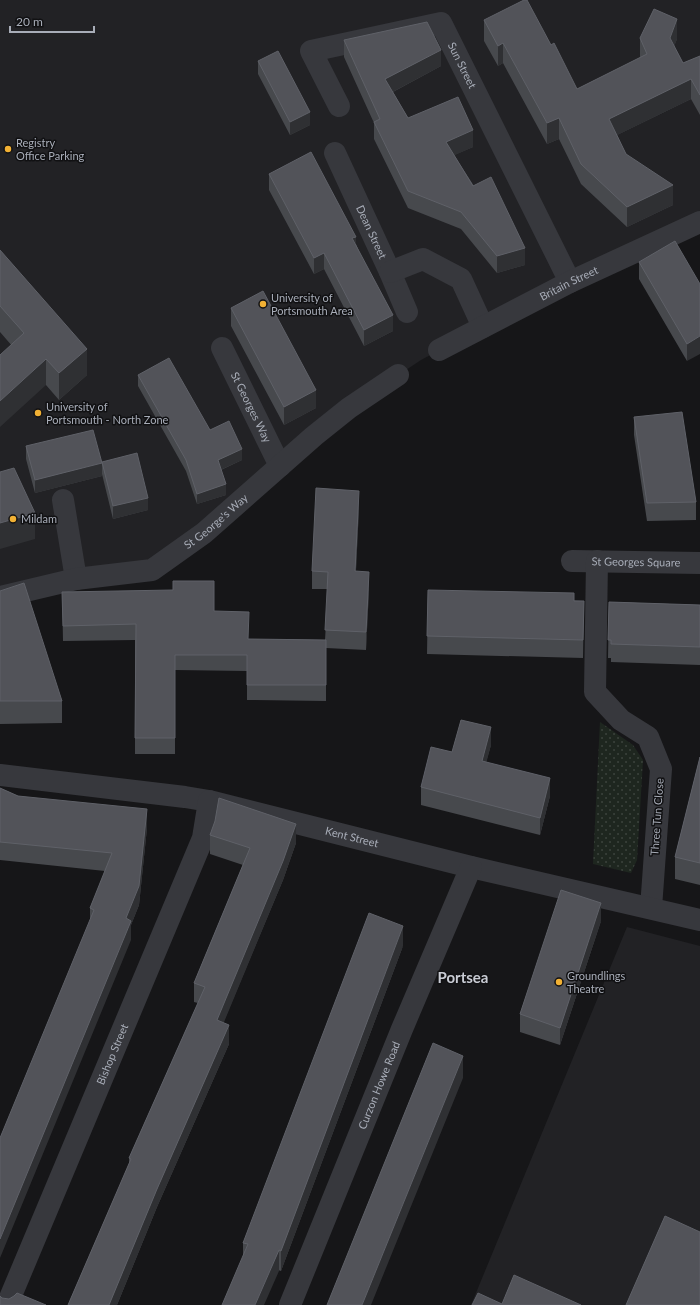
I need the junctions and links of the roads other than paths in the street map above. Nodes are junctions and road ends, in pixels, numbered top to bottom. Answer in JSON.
{"nodes":[{"id":1,"x":339,"y":106,"type":"dead end"},
{"id":2,"x":335,"y":153,"type":"dead end"},
{"id":3,"x":700,"y":222,"type":"edge"},
{"id":4,"x":390,"y":272,"type":"junction"},
{"id":5,"x":570,"y":282,"type":"junction"},
{"id":6,"x":407,"y":312,"type":"dead end"},
{"id":7,"x":483,"y":327,"type":"junction"},
{"id":8,"x":222,"y":348,"type":"dead end"},
{"id":9,"x":439,"y":350,"type":"dead end"},
{"id":10,"x":398,"y":375,"type":"dead end"},
{"id":11,"x":280,"y":466,"type":"junction"},
{"id":12,"x":64,"y":500,"type":"dead end"},
{"id":13,"x":572,"y":561,"type":"dead end"},
{"id":14,"x":597,"y":561,"type":"junction"},
{"id":15,"x":700,"y":562,"type":"edge"},
{"id":16,"x":76,"y":579,"type":"junction"},
{"id":17,"x":0,"y":597,"type":"edge"},
{"id":18,"x":0,"y":775,"type":"edge"},
{"id":19,"x":209,"y":801,"type":"junction"},
{"id":20,"x":472,"y":867,"type":"junction"},
{"id":21,"x":651,"y":908,"type":"junction"},
{"id":22,"x":700,"y":920,"type":"edge"},
{"id":23,"x":7,"y":1305,"type":"edge"},
{"id":24,"x":290,"y":1305,"type":"edge"}],
"edges":[{"from":1,"to":5,"type":"street","name":"Sun Street"},
{"from":2,"to":4,"type":"street","name":"Dean Street"},
{"from":3,"to":5,"type":"street","name":"Britain Street"},
{"from":4,"to":6,"type":"street","name":"Dean Street"},
{"from":4,"to":7,"type":"street"},
{"from":5,"to":7,"type":"street","name":"Britain Street"},
{"from":7,"to":9,"type":"street","name":"Britain Street"},
{"from":8,"to":11,"type":"street","name":"St Georges Way"},
{"from":10,"to":11,"type":"street","name":"St George's Way"},
{"from":11,"to":16,"type":"street","name":"St George's Way"},
{"from":12,"to":16,"type":"street"},
{"from":13,"to":14,"type":"street","name":"St Georges Square"},
{"from":14,"to":15,"type":"street","name":"St Georges Square"},
{"from":14,"to":21,"type":"street","name":"Three Tun Close"},
{"from":16,"to":17,"type":"street","name":"St George's Way"},
{"from":18,"to":19,"type":"street","name":"Kent Street"},
{"from":19,"to":20,"type":"street","name":"Kent Street"},
{"from":19,"to":23,"type":"street","name":"Bishop Street"},
{"from":20,"to":21,"type":"street","name":"Kent Street"},
{"from":20,"to":24,"type":"street","name":"Curzon Howe Road"},
{"from":21,"to":22,"type":"street","name":"Kent Street"}]}
